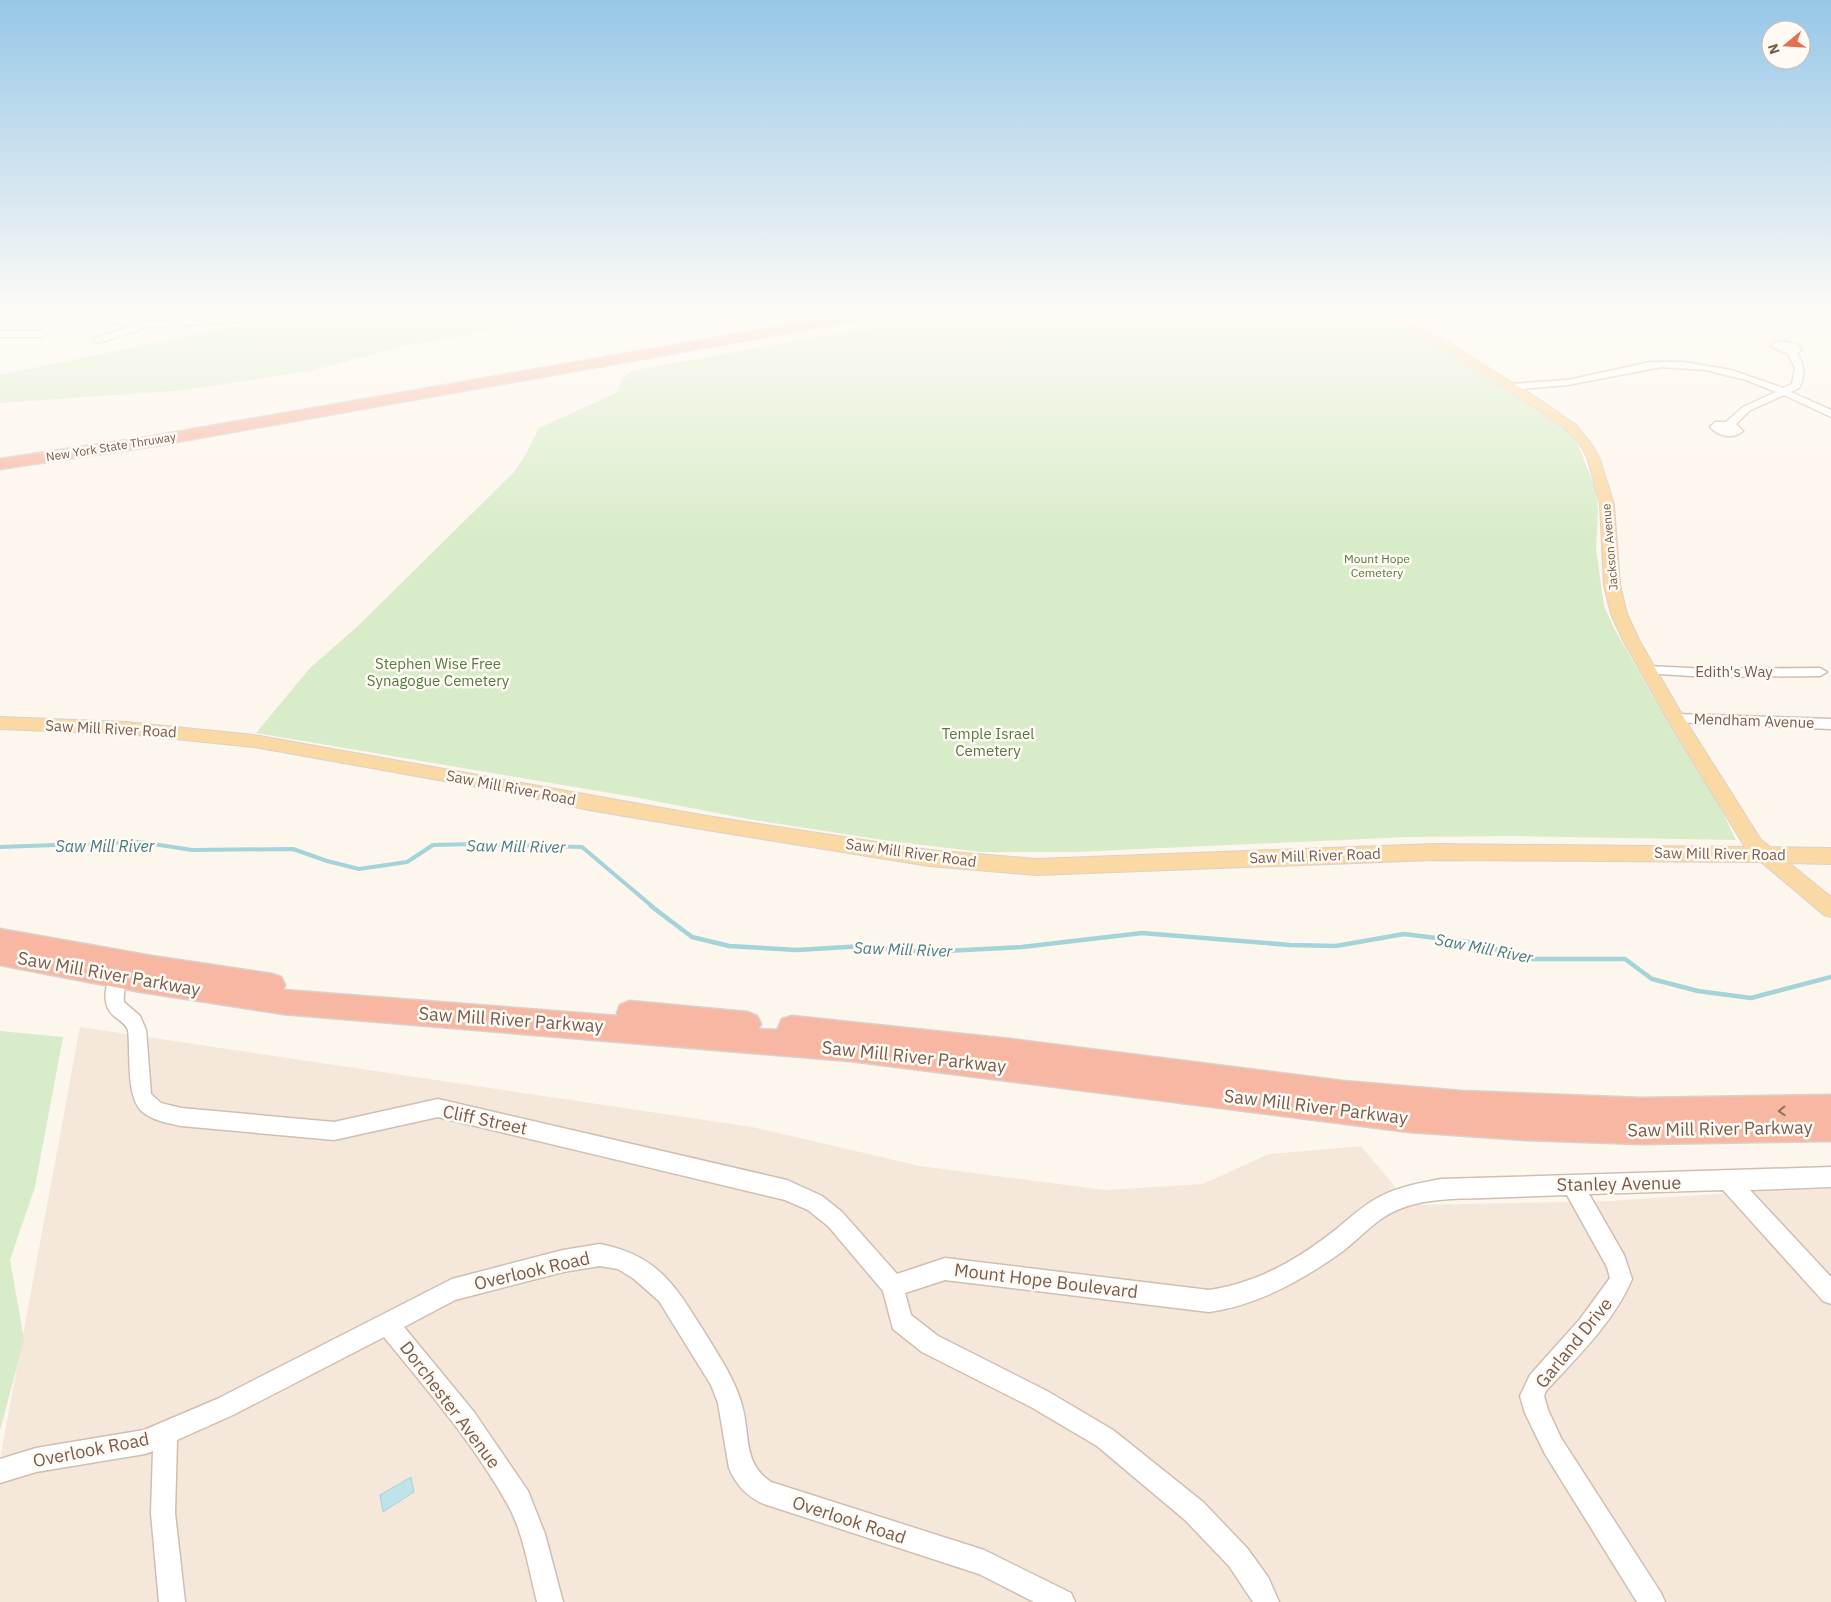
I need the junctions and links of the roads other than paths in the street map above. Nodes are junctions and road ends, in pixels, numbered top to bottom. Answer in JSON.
{"nodes":[{"id":1,"x":400,"y":389,"type":"edge"},
{"id":2,"x":446,"y":389,"type":"edge"},
{"id":3,"x":1514,"y":389,"type":"edge"},
{"id":4,"x":1777,"y":389,"type":"edge"},
{"id":5,"x":1791,"y":389,"type":"edge"},
{"id":6,"x":1784,"y":392,"type":"junction"},
{"id":7,"x":1831,"y":414,"type":"edge"},
{"id":8,"x":1728,"y":425,"type":"dead end"},
{"id":9,"x":0,"y":455,"type":"edge"},
{"id":10,"x":0,"y":464,"type":"edge"},
{"id":11,"x":1648,"y":670,"type":"junction"},
{"id":12,"x":1820,"y":672,"type":"dead end"},
{"id":13,"x":1676,"y":719,"type":"junction"},
{"id":14,"x":0,"y":723,"type":"edge"},
{"id":15,"x":1831,"y":724,"type":"edge"},
{"id":16,"x":1766,"y":854,"type":"junction"},
{"id":17,"x":1831,"y":856,"type":"edge"},
{"id":18,"x":1831,"y":909,"type":"edge"},
{"id":19,"x":0,"y":938,"type":"edge"},
{"id":20,"x":0,"y":954,"type":"edge"},
{"id":21,"x":118,"y":977,"type":"junction"},
{"id":22,"x":1831,"y":1109,"type":"edge"},
{"id":23,"x":1831,"y":1127,"type":"edge"},
{"id":24,"x":1831,"y":1177,"type":"edge"},
{"id":25,"x":1728,"y":1181,"type":"junction"},
{"id":26,"x":1573,"y":1185,"type":"junction"},
{"id":27,"x":1407,"y":1196,"type":"joint"},
{"id":28,"x":893,"y":1286,"type":"junction"},
{"id":29,"x":1831,"y":1293,"type":"edge"},
{"id":30,"x":387,"y":1323,"type":"junction"},
{"id":31,"x":165,"y":1434,"type":"junction"},
{"id":32,"x":0,"y":1471,"type":"edge"},
{"id":33,"x":172,"y":1602,"type":"edge"},
{"id":34,"x":550,"y":1602,"type":"edge"},
{"id":35,"x":1062,"y":1602,"type":"edge"},
{"id":36,"x":1266,"y":1602,"type":"edge"},
{"id":37,"x":1652,"y":1602,"type":"edge"}],
"edges":[{"from":1,"to":9,"type":"highway","name":"New York State Thruway"},
{"from":2,"to":10,"type":"highway","name":"New York State Thruway"},
{"from":3,"to":11,"type":"main road","name":"Jackson Avenue"},
{"from":4,"to":6,"type":"street"},
{"from":5,"to":6,"type":"street"},
{"from":6,"to":7,"type":"street"},
{"from":6,"to":8,"type":"street"},
{"from":11,"to":12,"type":"street","name":"Edith's Way"},
{"from":11,"to":13,"type":"main road","name":"Jackson Avenue"},
{"from":13,"to":15,"type":"street","name":"Mendham Avenue"},
{"from":13,"to":16,"type":"main road","name":"Jackson Avenue"},
{"from":14,"to":16,"type":"main road","name":"Saw Mill River Road"},
{"from":16,"to":17,"type":"main road","name":"Saw Mill River Road"},
{"from":16,"to":18,"type":"main road","name":"Jackson Avenue"},
{"from":22,"to":19,"type":"highway","name":"Saw Mill River Parkway","one_way":true},
{"from":20,"to":21,"type":"highway","name":"Saw Mill River Parkway"},
{"from":21,"to":23,"type":"highway","name":"Saw Mill River Parkway"},
{"from":21,"to":28,"type":"street","name":"Cliff Street"},
{"from":24,"to":25,"type":"street","name":"Stanley Avenue"},
{"from":25,"to":26,"type":"street","name":"Stanley Avenue"},
{"from":25,"to":29,"type":"street"},
{"from":26,"to":27,"type":"street","name":"Stanley Avenue"},
{"from":26,"to":37,"type":"street","name":"Garland Drive"},
{"from":27,"to":28,"type":"street","name":"Mount Hope Boulevard"},
{"from":28,"to":36,"type":"street"},
{"from":30,"to":31,"type":"street","name":"Overlook Road"},
{"from":30,"to":34,"type":"street","name":"Dorchester Avenue"},
{"from":30,"to":35,"type":"street","name":"Overlook Road"},
{"from":31,"to":32,"type":"street","name":"Overlook Road"},
{"from":31,"to":33,"type":"street"}]}
